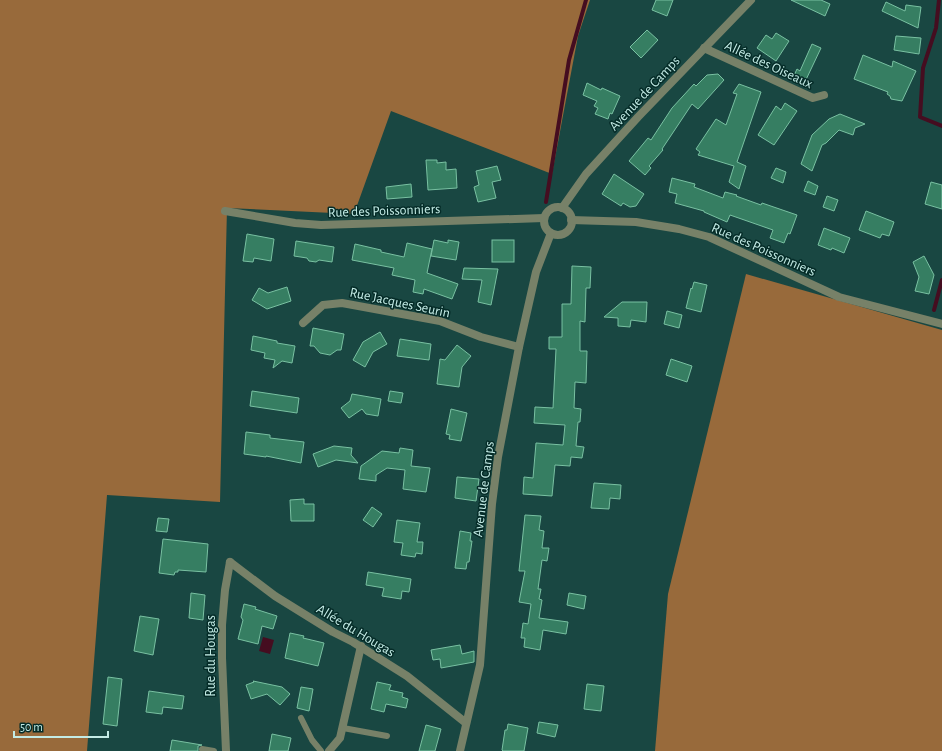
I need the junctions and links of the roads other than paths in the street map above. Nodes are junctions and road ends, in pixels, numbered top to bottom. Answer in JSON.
{"nodes":[{"id":1,"x":751,"y":0,"type":"edge"},
{"id":2,"x":704,"y":48,"type":"junction"},
{"id":3,"x":824,"y":95,"type":"dead end"},
{"id":4,"x":562,"y":208,"type":"junction"},
{"id":5,"x":226,"y":211,"type":"dead end"},
{"id":6,"x":544,"y":218,"type":"junction"},
{"id":7,"x":571,"y":220,"type":"junction"},
{"id":8,"x":551,"y":233,"type":"junction"},
{"id":9,"x":303,"y":323,"type":"dead end"},
{"id":10,"x":942,"y":324,"type":"edge"},
{"id":11,"x":519,"y":347,"type":"junction"},
{"id":12,"x":230,"y":562,"type":"joint"},
{"id":13,"x":361,"y":646,"type":"junction"},
{"id":14,"x":301,"y":718,"type":"dead end"},
{"id":15,"x":466,"y":723,"type":"junction"},
{"id":16,"x":342,"y":728,"type":"junction"},
{"id":17,"x":387,"y":736,"type":"dead end"},
{"id":18,"x":202,"y":749,"type":"dead end"},
{"id":19,"x":214,"y":751,"type":"edge"},
{"id":20,"x":226,"y":751,"type":"edge"},
{"id":21,"x":321,"y":751,"type":"edge"},
{"id":22,"x":329,"y":751,"type":"edge"},
{"id":23,"x":460,"y":751,"type":"edge"}],
"edges":[{"from":1,"to":2,"type":"street","name":"Avenue de Camps"},
{"from":2,"to":3,"type":"street","name":"Allée des Oiseaux"},
{"from":2,"to":4,"type":"street","name":"Avenue de Camps"},
{"from":4,"to":6,"type":"street"},
{"from":4,"to":7,"type":"street"},
{"from":5,"to":6,"type":"street","name":"Rue des Poissonniers"},
{"from":6,"to":8,"type":"street"},
{"from":7,"to":8,"type":"street"},
{"from":7,"to":10,"type":"street","name":"Rue des Poissonniers"},
{"from":8,"to":11,"type":"street","name":"Avenue de Camps"},
{"from":9,"to":11,"type":"street","name":"Rue Jacques Seurin"},
{"from":11,"to":15,"type":"street","name":"Avenue de Camps"},
{"from":12,"to":13,"type":"street","name":"Allée du Hougas"},
{"from":12,"to":20,"type":"street","name":"Rue du Hougas"},
{"from":13,"to":15,"type":"street","name":"Allée du Hougas"},
{"from":13,"to":16,"type":"street"},
{"from":14,"to":21,"type":"lane"},
{"from":15,"to":23,"type":"street","name":"Avenue de Camps"},
{"from":16,"to":17,"type":"lane"},
{"from":16,"to":22,"type":"street"},
{"from":18,"to":19,"type":"lane"}]}
